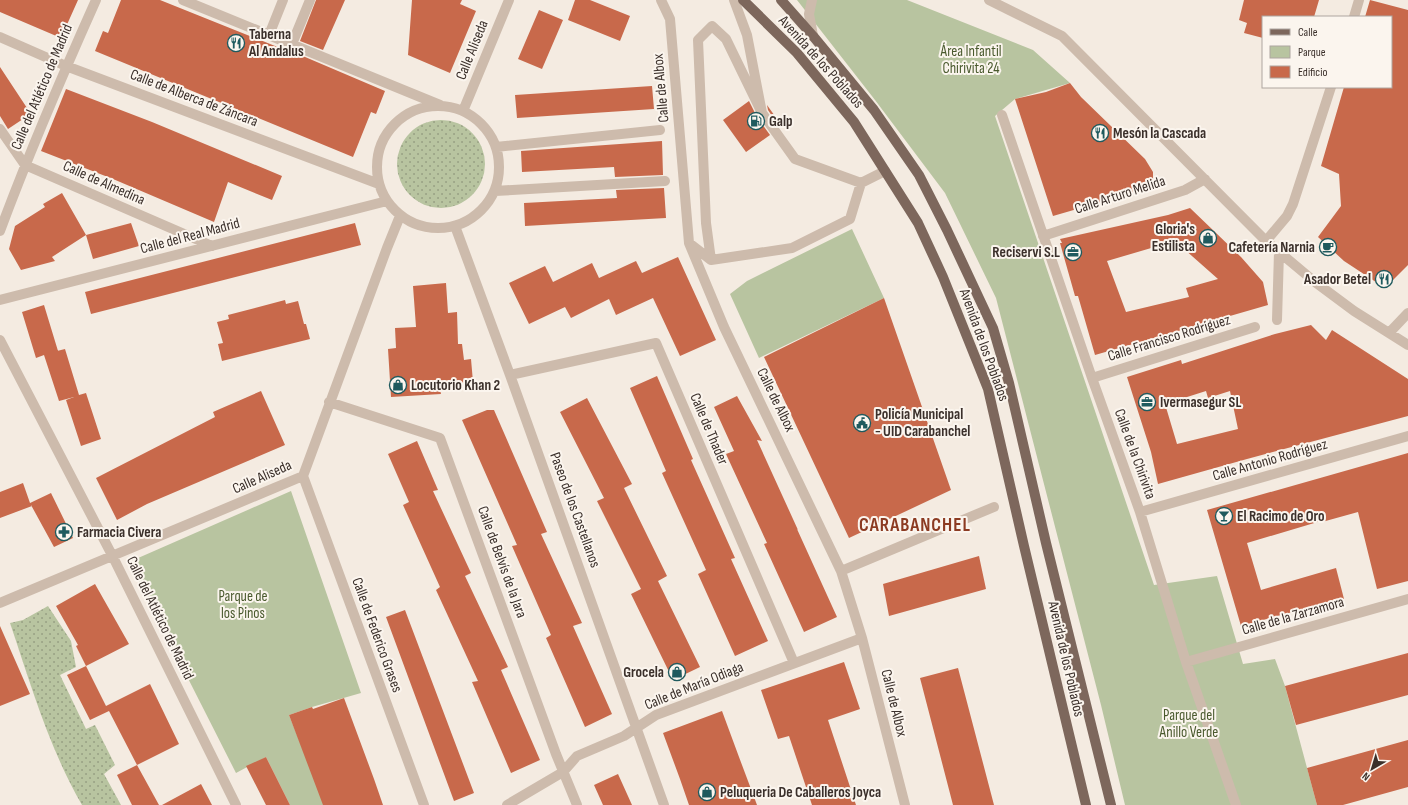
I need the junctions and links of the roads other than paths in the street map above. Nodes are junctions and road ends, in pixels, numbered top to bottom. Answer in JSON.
{"nodes":[{"id":1,"x":96,"y":0,"type":"edge"},
{"id":2,"x":283,"y":0,"type":"edge"},
{"id":3,"x":310,"y":0,"type":"edge"},
{"id":4,"x":509,"y":0,"type":"edge"},
{"id":5,"x":661,"y":0,"type":"edge"},
{"id":6,"x":734,"y":0,"type":"edge"},
{"id":7,"x":743,"y":0,"type":"edge"},
{"id":8,"x":780,"y":0,"type":"edge"},
{"id":9,"x":812,"y":0,"type":"edge"},
{"id":10,"x":990,"y":0,"type":"edge"},
{"id":11,"x":1359,"y":0,"type":"edge"},
{"id":12,"x":189,"y":1,"type":"edge"},
{"id":13,"x":1003,"y":3,"type":"edge"},
{"id":14,"x":1354,"y":16,"type":"edge"},
{"id":15,"x":269,"y":35,"type":"junction"},
{"id":16,"x":813,"y":36,"type":"junction"},
{"id":17,"x":0,"y":37,"type":"edge"},
{"id":18,"x":292,"y":44,"type":"junction"},
{"id":19,"x":66,"y":66,"type":"junction"},
{"id":20,"x":1331,"y":88,"type":"edge"},
{"id":21,"x":441,"y":105,"type":"junction"},
{"id":22,"x":463,"y":111,"type":"junction"},
{"id":23,"x":762,"y":113,"type":"junction"},
{"id":24,"x":1002,"y":114,"type":"dead end"},
{"id":25,"x":0,"y":129,"type":"edge"},
{"id":26,"x":660,"y":130,"type":"dead end"},
{"id":27,"x":496,"y":147,"type":"junction"},
{"id":28,"x":25,"y":165,"type":"junction"},
{"id":29,"x":885,"y":171,"type":"junction"},
{"id":30,"x":1205,"y":179,"type":"junction"},
{"id":31,"x":665,"y":181,"type":"dead end"},
{"id":32,"x":861,"y":183,"type":"junction"},
{"id":33,"x":379,"y":184,"type":"junction"},
{"id":34,"x":495,"y":191,"type":"junction"},
{"id":35,"x":387,"y":201,"type":"junction"},
{"id":36,"x":400,"y":216,"type":"junction"},
{"id":37,"x":455,"y":226,"type":"junction"},
{"id":38,"x":0,"y":231,"type":"edge"},
{"id":39,"x":1043,"y":236,"type":"junction"},
{"id":40,"x":1266,"y":241,"type":"junction"},
{"id":41,"x":689,"y":243,"type":"junction"},
{"id":42,"x":212,"y":246,"type":"junction"},
{"id":43,"x":1279,"y":252,"type":"junction"},
{"id":44,"x":712,"y":260,"type":"junction"},
{"id":45,"x":0,"y":300,"type":"edge"},
{"id":46,"x":1408,"y":313,"type":"edge"},
{"id":47,"x":1277,"y":320,"type":"dead end"},
{"id":48,"x":1255,"y":327,"type":"dead end"},
{"id":49,"x":1389,"y":333,"type":"junction"},
{"id":50,"x":0,"y":340,"type":"edge"},
{"id":51,"x":1408,"y":345,"type":"edge"},
{"id":52,"x":510,"y":375,"type":"junction"},
{"id":53,"x":1092,"y":378,"type":"junction"},
{"id":54,"x":329,"y":402,"type":"junction"},
{"id":55,"x":1408,"y":436,"type":"edge"},
{"id":56,"x":303,"y":476,"type":"junction"},
{"id":57,"x":994,"y":507,"type":"dead end"},
{"id":58,"x":1140,"y":512,"type":"junction"},
{"id":59,"x":113,"y":557,"type":"junction"},
{"id":60,"x":841,"y":571,"type":"junction"},
{"id":61,"x":1408,"y":599,"type":"edge"},
{"id":62,"x":0,"y":603,"type":"edge"},
{"id":63,"x":862,"y":638,"type":"junction"},
{"id":64,"x":1186,"y":662,"type":"junction"},
{"id":65,"x":794,"y":664,"type":"junction"},
{"id":66,"x":637,"y":728,"type":"junction"},
{"id":67,"x":563,"y":772,"type":"junction"},
{"id":68,"x":236,"y":805,"type":"edge"},
{"id":69,"x":424,"y":805,"type":"edge"},
{"id":70,"x":507,"y":805,"type":"edge"},
{"id":71,"x":577,"y":805,"type":"edge"},
{"id":72,"x":664,"y":805,"type":"edge"},
{"id":73,"x":905,"y":805,"type":"edge"},
{"id":74,"x":1086,"y":805,"type":"edge"},
{"id":75,"x":1111,"y":805,"type":"edge"},
{"id":76,"x":1236,"y":805,"type":"edge"}],
"edges":[{"from":1,"to":19,"type":"street","name":"Calle del Atlético de Madrid"},
{"from":2,"to":15,"type":"street"},
{"from":3,"to":18,"type":"street"},
{"from":4,"to":22,"type":"street","name":"Calle Aliseda"},
{"from":5,"to":41,"type":"street","name":"Calle de Albox"},
{"from":6,"to":23,"type":"street"},
{"from":7,"to":29,"type":"main road","name":"Avenida de los Poblados"},
{"from":8,"to":16,"type":"main road","name":"Avenida de los Poblados"},
{"from":9,"to":16,"type":"street"},
{"from":10,"to":13,"type":"street"},
{"from":11,"to":14,"type":"street"},
{"from":12,"to":15,"type":"street"},
{"from":13,"to":30,"type":"street"},
{"from":15,"to":18,"type":"street"},
{"from":16,"to":75,"type":"main road","name":"Avenida de los Poblados"},
{"from":17,"to":19,"type":"street","name":"Calle de Alberca de Záncara"},
{"from":18,"to":21,"type":"street"},
{"from":19,"to":28,"type":"street","name":"Calle del Atlético de Madrid"},
{"from":19,"to":33,"type":"street","name":"Calle de Alberca de Záncara"},
{"from":20,"to":40,"type":"street"},
{"from":21,"to":22,"type":"street"},
{"from":21,"to":33,"type":"street"},
{"from":22,"to":27,"type":"street"},
{"from":23,"to":32,"type":"street"},
{"from":23,"to":44,"type":"street"},
{"from":24,"to":39,"type":"street","name":"Calle de la Chirivita"},
{"from":25,"to":28,"type":"street"},
{"from":26,"to":27,"type":"street"},
{"from":27,"to":34,"type":"street"},
{"from":28,"to":38,"type":"street","name":"Calle del Atlético de Madrid"},
{"from":28,"to":42,"type":"street","name":"Calle de Almedina"},
{"from":29,"to":32,"type":"street"},
{"from":29,"to":74,"type":"main road","name":"Avenida de los Poblados"},
{"from":30,"to":39,"type":"street","name":"Calle Arturo Melida"},
{"from":30,"to":40,"type":"street"},
{"from":31,"to":34,"type":"street"},
{"from":32,"to":44,"type":"street"},
{"from":33,"to":35,"type":"street"},
{"from":34,"to":37,"type":"street"},
{"from":35,"to":36,"type":"street"},
{"from":35,"to":42,"type":"street","name":"Calle del Real Madrid"},
{"from":36,"to":37,"type":"street"},
{"from":36,"to":54,"type":"street","name":"Calle Aliseda"},
{"from":37,"to":52,"type":"street","name":"Paseo de los Castellanos"},
{"from":39,"to":53,"type":"street","name":"Calle de la Chirivita"},
{"from":40,"to":43,"type":"street"},
{"from":41,"to":44,"type":"street"},
{"from":41,"to":60,"type":"street","name":"Calle de Albox"},
{"from":42,"to":45,"type":"street","name":"Calle del Real Madrid"},
{"from":43,"to":47,"type":"street"},
{"from":43,"to":49,"type":"street"},
{"from":46,"to":49,"type":"street"},
{"from":48,"to":53,"type":"street","name":"Calle Francisco Rodríguez"},
{"from":49,"to":51,"type":"street"},
{"from":50,"to":59,"type":"street","name":"Calle del Atlético de Madrid"},
{"from":52,"to":65,"type":"street","name":"Calle de Thader"},
{"from":52,"to":66,"type":"street","name":"Paseo de los Castellanos"},
{"from":53,"to":58,"type":"street","name":"Calle de la Chirivita"},
{"from":54,"to":56,"type":"street","name":"Calle Aliseda"},
{"from":54,"to":67,"type":"street","name":"Calle de Belvís de la Jara"},
{"from":55,"to":58,"type":"street","name":"Calle Antonio Rodríguez"},
{"from":56,"to":59,"type":"street","name":"Calle Aliseda"},
{"from":56,"to":69,"type":"street","name":"Calle de Federico Grases"},
{"from":57,"to":60,"type":"street"},
{"from":58,"to":64,"type":"street","name":"Calle de la Chirivita"},
{"from":59,"to":62,"type":"street","name":"Calle Aliseda"},
{"from":59,"to":68,"type":"street","name":"Calle del Atlético de Madrid"},
{"from":60,"to":63,"type":"street","name":"Calle de Albox"},
{"from":61,"to":64,"type":"street","name":"Calle de la Zarzamora"},
{"from":63,"to":65,"type":"street","name":"Calle de María Odiaga"},
{"from":63,"to":73,"type":"street","name":"Calle de Albox"},
{"from":64,"to":76,"type":"street","name":"Calle de la Chirivita"},
{"from":65,"to":66,"type":"street","name":"Calle de María Odiaga"},
{"from":66,"to":67,"type":"street","name":"Calle de María Odiaga"},
{"from":66,"to":72,"type":"street","name":"Paseo de los Castellanos"},
{"from":67,"to":70,"type":"street","name":"Calle de María Odiaga"},
{"from":67,"to":71,"type":"street","name":"Calle de Belvís de la Jara"}]}
